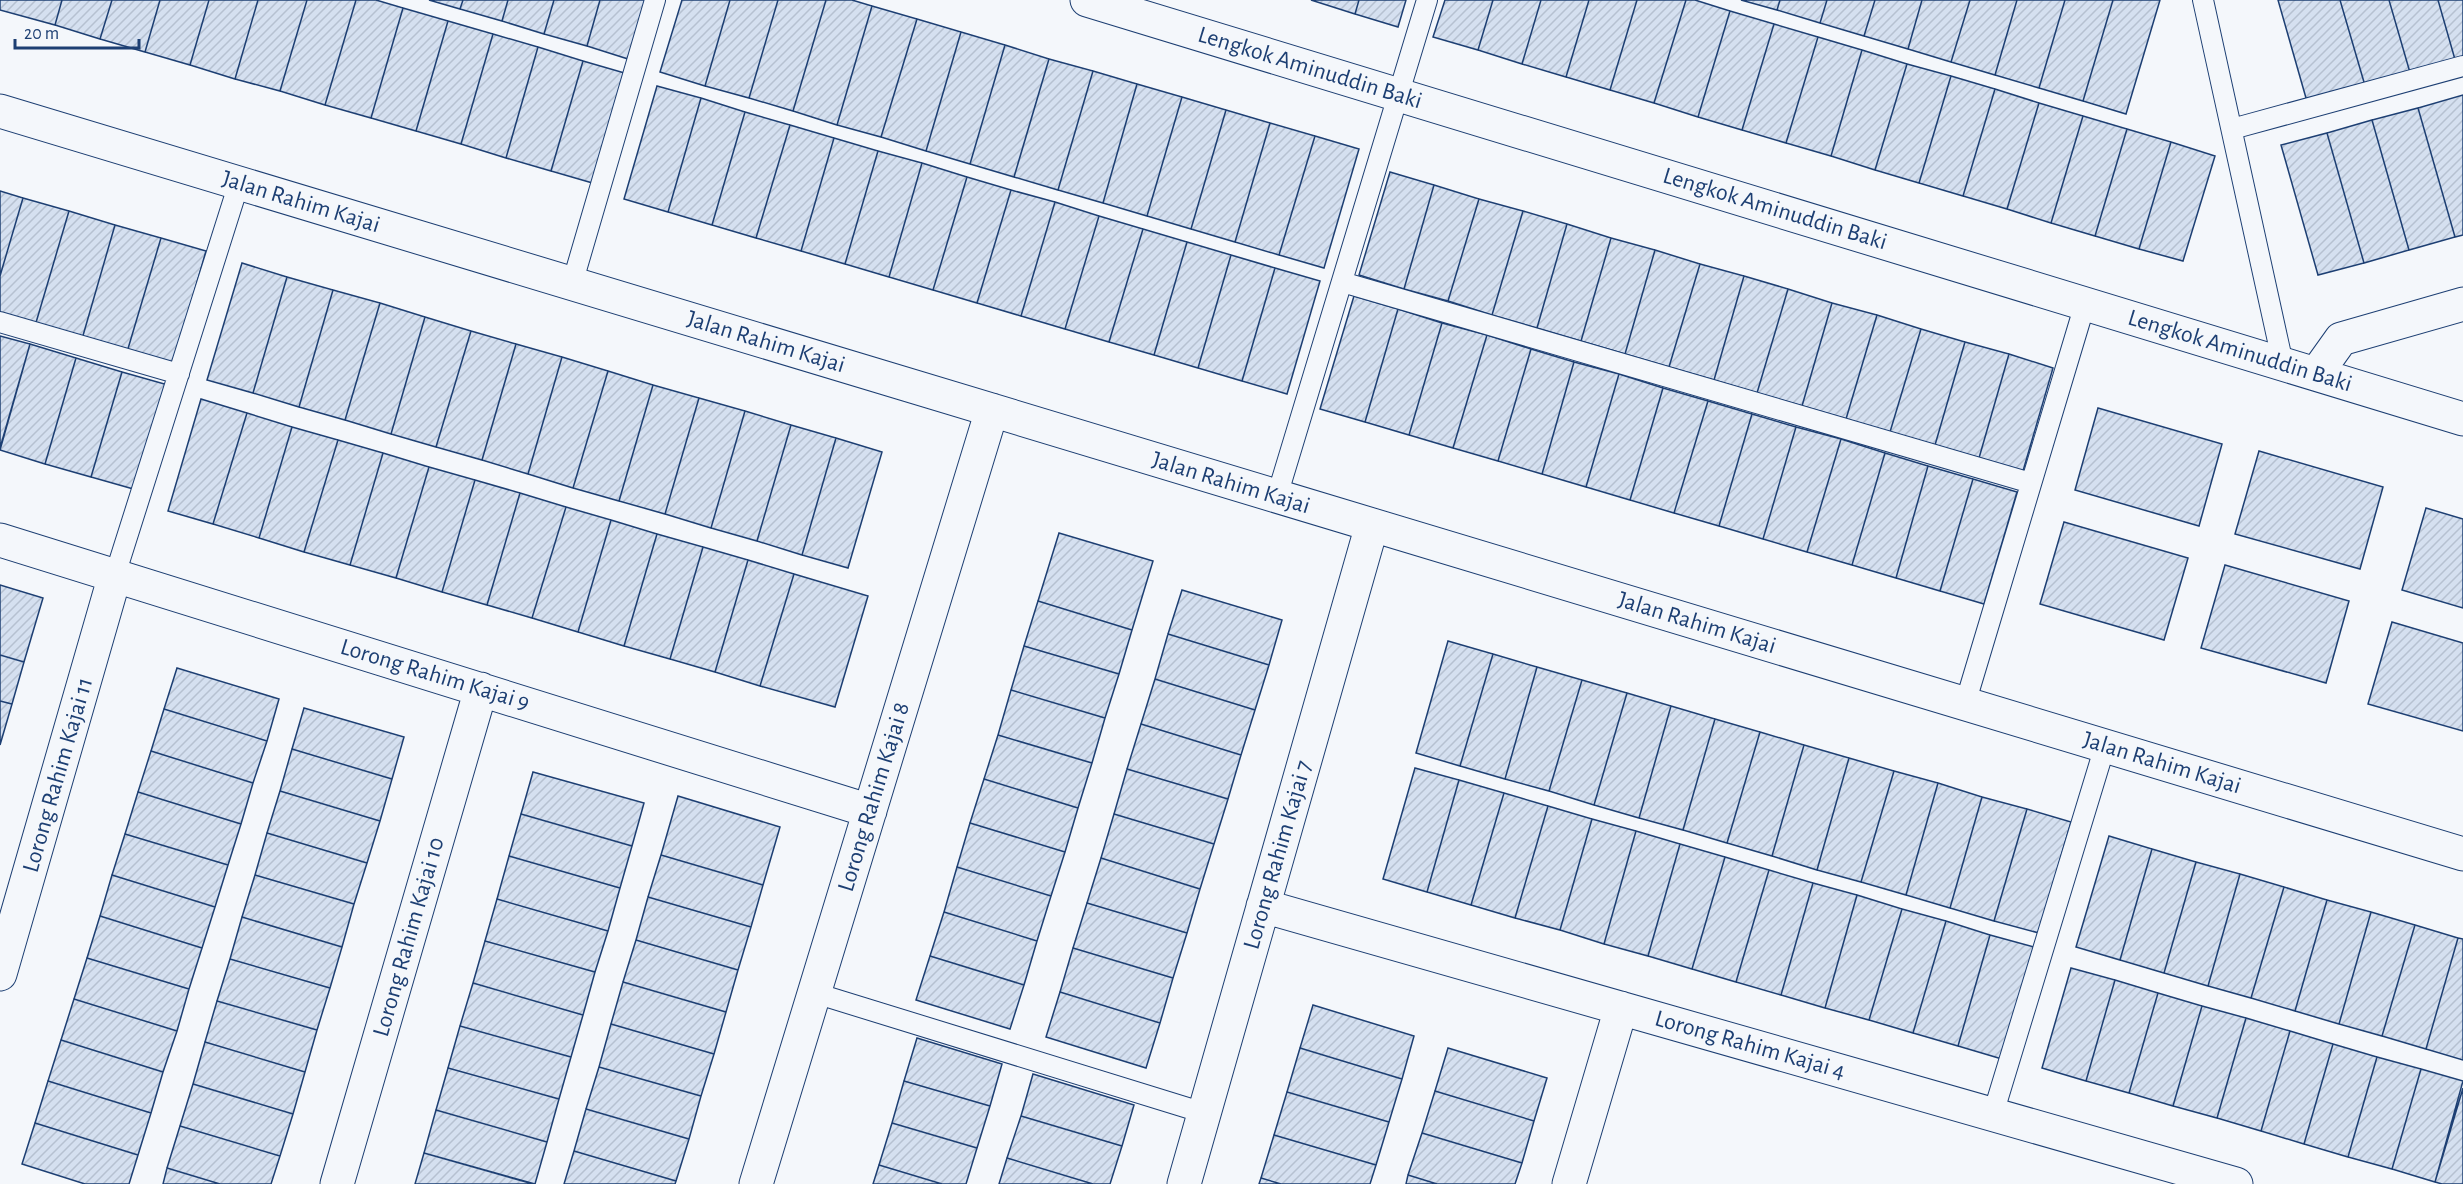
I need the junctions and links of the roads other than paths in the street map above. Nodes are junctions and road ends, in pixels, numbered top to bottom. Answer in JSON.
{"nodes":[{"id":1,"x":655,"y":0,"type":"edge"},
{"id":2,"x":1087,"y":0,"type":"edge"},
{"id":3,"x":1427,"y":0,"type":"edge"},
{"id":4,"x":2203,"y":0,"type":"edge"},
{"id":5,"x":2463,"y":66,"type":"edge"},
{"id":6,"x":1398,"y":95,"type":"junction"},
{"id":7,"x":0,"y":111,"type":"edge"},
{"id":8,"x":2232,"y":129,"type":"junction"},
{"id":9,"x":239,"y":183,"type":"junction"},
{"id":10,"x":1342,"y":282,"type":"junction"},
{"id":11,"x":572,"y":284,"type":"junction"},
{"id":12,"x":2085,"y":304,"type":"junction"},
{"id":13,"x":2463,"y":304,"type":"edge"},
{"id":14,"x":0,"y":322,"type":"edge"},
{"id":15,"x":2283,"y":364,"type":"junction"},
{"id":16,"x":179,"y":374,"type":"junction"},
{"id":17,"x":2316,"y":374,"type":"junction"},
{"id":18,"x":992,"y":410,"type":"junction"},
{"id":19,"x":2463,"y":418,"type":"edge"},
{"id":20,"x":2031,"y":483,"type":"junction"},
{"id":21,"x":1277,"y":496,"type":"junction"},
{"id":22,"x":1372,"y":525,"type":"junction"},
{"id":23,"x":0,"y":540,"type":"edge"},
{"id":24,"x":115,"y":575,"type":"junction"},
{"id":25,"x":481,"y":689,"type":"junction"},
{"id":26,"x":1965,"y":704,"type":"junction"},
{"id":27,"x":2105,"y":746,"type":"junction"},
{"id":28,"x":870,"y":811,"type":"junction"},
{"id":29,"x":2463,"y":854,"type":"edge"},
{"id":30,"x":1263,"y":906,"type":"junction"},
{"id":31,"x":0,"y":974,"type":"edge"},
{"id":32,"x":815,"y":993,"type":"junction"},
{"id":33,"x":1621,"y":1008,"type":"junction"},
{"id":34,"x":1204,"y":1113,"type":"junction"},
{"id":35,"x":1993,"y":1114,"type":"junction"},
{"id":36,"x":338,"y":1184,"type":"edge"},
{"id":37,"x":756,"y":1184,"type":"edge"},
{"id":38,"x":1184,"y":1184,"type":"edge"},
{"id":39,"x":1569,"y":1184,"type":"edge"},
{"id":40,"x":2236,"y":1184,"type":"edge"}],
"edges":[{"from":1,"to":11,"type":"lane"},
{"from":2,"to":6,"type":"street","name":"Lengkok Aminuddin Baki"},
{"from":3,"to":6,"type":"lane"},
{"from":4,"to":8,"type":"lane"},
{"from":5,"to":8,"type":"lane"},
{"from":6,"to":10,"type":"lane"},
{"from":6,"to":12,"type":"street","name":"Lengkok Aminuddin Baki"},
{"from":7,"to":9,"type":"street","name":"Jalan Rahim Kajai"},
{"from":8,"to":15,"type":"lane"},
{"from":9,"to":11,"type":"street","name":"Jalan Rahim Kajai"},
{"from":9,"to":16,"type":"lane"},
{"from":10,"to":20,"type":"lane"},
{"from":10,"to":21,"type":"lane"},
{"from":11,"to":18,"type":"street","name":"Jalan Rahim Kajai"},
{"from":12,"to":15,"type":"street","name":"Lengkok Aminuddin Baki"},
{"from":12,"to":20,"type":"lane"},
{"from":13,"to":17,"type":"street"},
{"from":14,"to":16,"type":"lane"},
{"from":15,"to":17,"type":"street","name":"Lengkok Aminuddin Baki"},
{"from":16,"to":24,"type":"lane"},
{"from":17,"to":19,"type":"street","name":"Lengkok Aminuddin Baki"},
{"from":18,"to":21,"type":"street","name":"Jalan Rahim Kajai"},
{"from":18,"to":28,"type":"street","name":"Lorong Rahim Kajai 8"},
{"from":20,"to":26,"type":"lane"},
{"from":21,"to":22,"type":"street","name":"Jalan Rahim Kajai"},
{"from":22,"to":26,"type":"street","name":"Jalan Rahim Kajai"},
{"from":22,"to":30,"type":"street","name":"Lorong Rahim Kajai 7"},
{"from":23,"to":24,"type":"street","name":"Lorong Rahim Kajai 9"},
{"from":24,"to":25,"type":"street","name":"Lorong Rahim Kajai 9"},
{"from":24,"to":31,"type":"street","name":"Lorong Rahim Kajai 11"},
{"from":25,"to":28,"type":"street","name":"Lorong Rahim Kajai 9"},
{"from":25,"to":36,"type":"street","name":"Lorong Rahim Kajai 10"},
{"from":26,"to":27,"type":"street","name":"Jalan Rahim Kajai"},
{"from":27,"to":29,"type":"street","name":"Jalan Rahim Kajai"},
{"from":27,"to":35,"type":"lane"},
{"from":28,"to":32,"type":"street","name":"Lorong Rahim Kajai 8"},
{"from":30,"to":33,"type":"street","name":"Lorong Rahim Kajai 4"},
{"from":30,"to":34,"type":"street","name":"Lorong Rahim Kajai 7"},
{"from":32,"to":34,"type":"lane"},
{"from":32,"to":37,"type":"street","name":"Lorong Rahim Kajai 8"},
{"from":33,"to":35,"type":"street","name":"Lorong Rahim Kajai 4"},
{"from":33,"to":39,"type":"street"},
{"from":34,"to":38,"type":"street","name":"Lorong Rahim Kajai 7"},
{"from":35,"to":40,"type":"street","name":"Lorong Rahim Kajai 4"}]}
